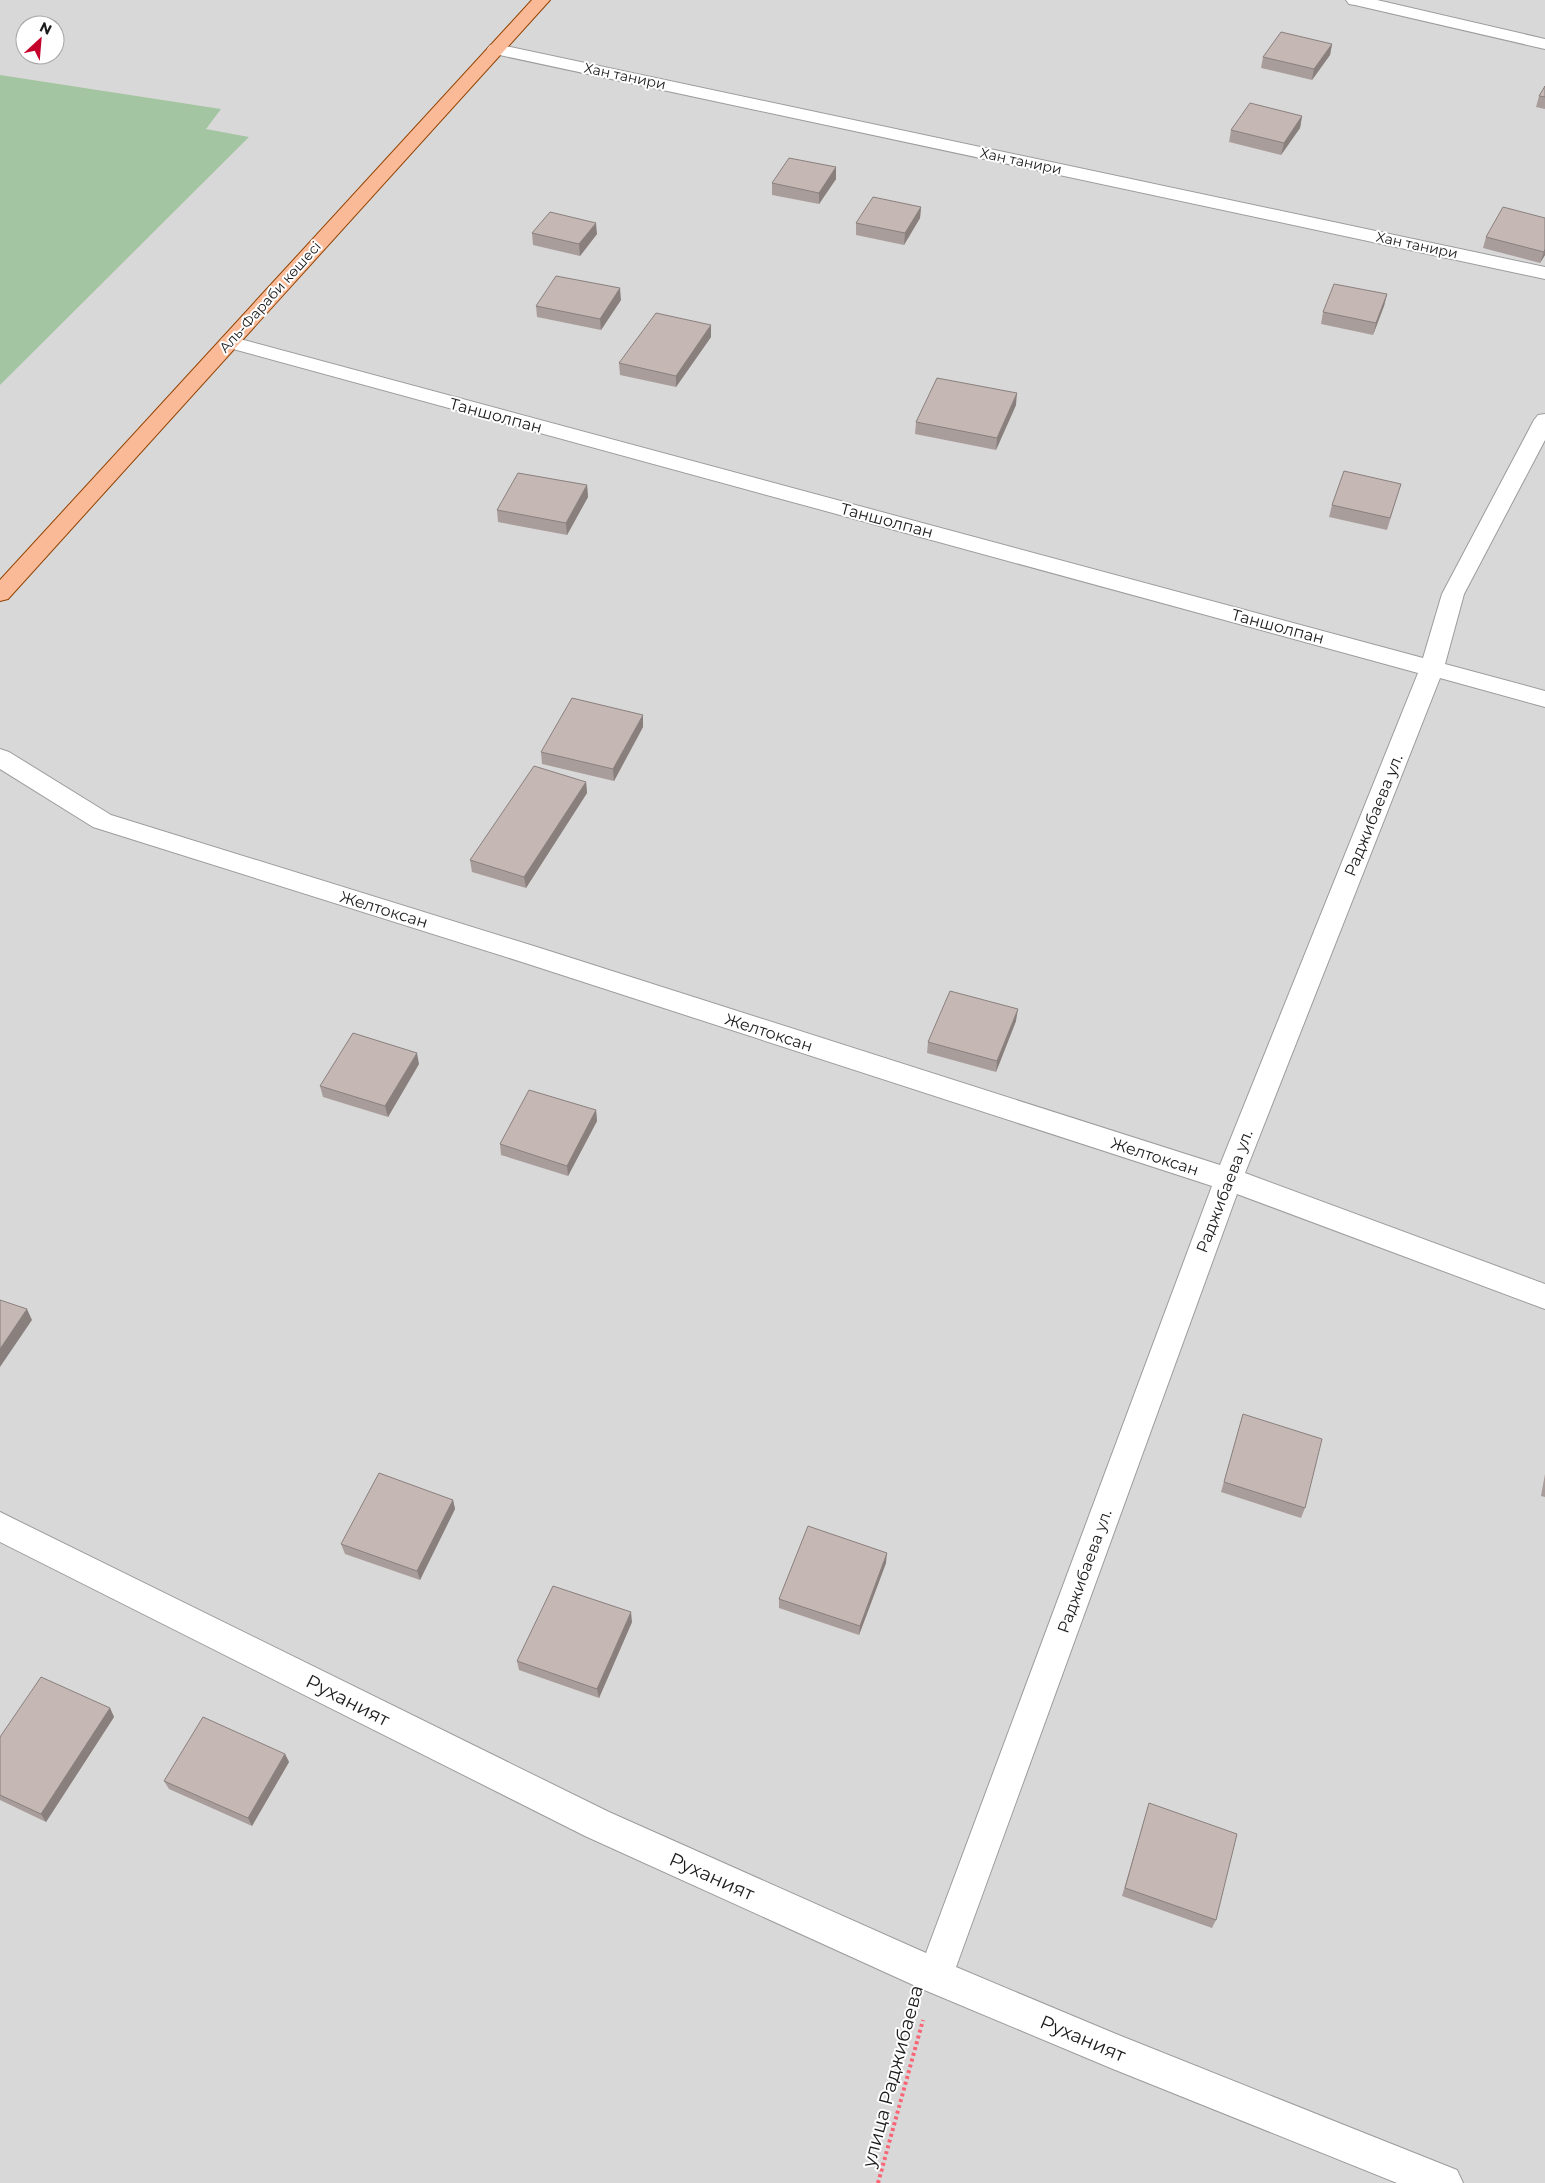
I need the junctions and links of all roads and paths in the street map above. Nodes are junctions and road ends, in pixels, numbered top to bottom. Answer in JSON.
{"nodes":[{"id":1,"x":541,"y":0,"type":"edge"},
{"id":2,"x":1355,"y":0,"type":"edge"},
{"id":3,"x":1545,"y":44,"type":"edge"},
{"id":4,"x":496,"y":49,"type":"junction"},
{"id":5,"x":1545,"y":273,"type":"edge"},
{"id":6,"x":229,"y":342,"type":"junction"},
{"id":7,"x":1545,"y":420,"type":"edge"},
{"id":8,"x":0,"y":594,"type":"edge"},
{"id":9,"x":1432,"y":668,"type":"junction"},
{"id":10,"x":1545,"y":699,"type":"edge"},
{"id":11,"x":0,"y":758,"type":"edge"},
{"id":12,"x":1228,"y":1180,"type":"junction"},
{"id":13,"x":1545,"y":1297,"type":"edge"},
{"id":14,"x":0,"y":1526,"type":"edge"},
{"id":15,"x":935,"y":1976,"type":"junction"},
{"id":16,"x":878,"y":2183,"type":"edge"},
{"id":17,"x":1444,"y":2183,"type":"edge"}],
"edges":[{"from":1,"to":4,"type":"main road","name":"Аль-Фараби көшесі"},
{"from":2,"to":3,"type":"street"},
{"from":4,"to":5,"type":"street","name":"Хан танири"},
{"from":4,"to":6,"type":"main road","name":"Аль-Фараби көшесі"},
{"from":6,"to":8,"type":"main road","name":"Аль-Фараби көшесі"},
{"from":6,"to":9,"type":"street","name":"Таншолпан"},
{"from":7,"to":9,"type":"street","name":"Раджибаева ул."},
{"from":9,"to":10,"type":"street","name":"Таншолпан"},
{"from":9,"to":12,"type":"street","name":"Раджибаева ул."},
{"from":11,"to":12,"type":"street","name":"Желтоксан"},
{"from":12,"to":13,"type":"street","name":"Желтоксан"},
{"from":12,"to":15,"type":"street","name":"Раджибаева ул."},
{"from":14,"to":15,"type":"street","name":"Руханият"},
{"from":15,"to":16,"type":"path","name":"улица Раджибаева"},
{"from":15,"to":17,"type":"street","name":"Руханият"}]}
